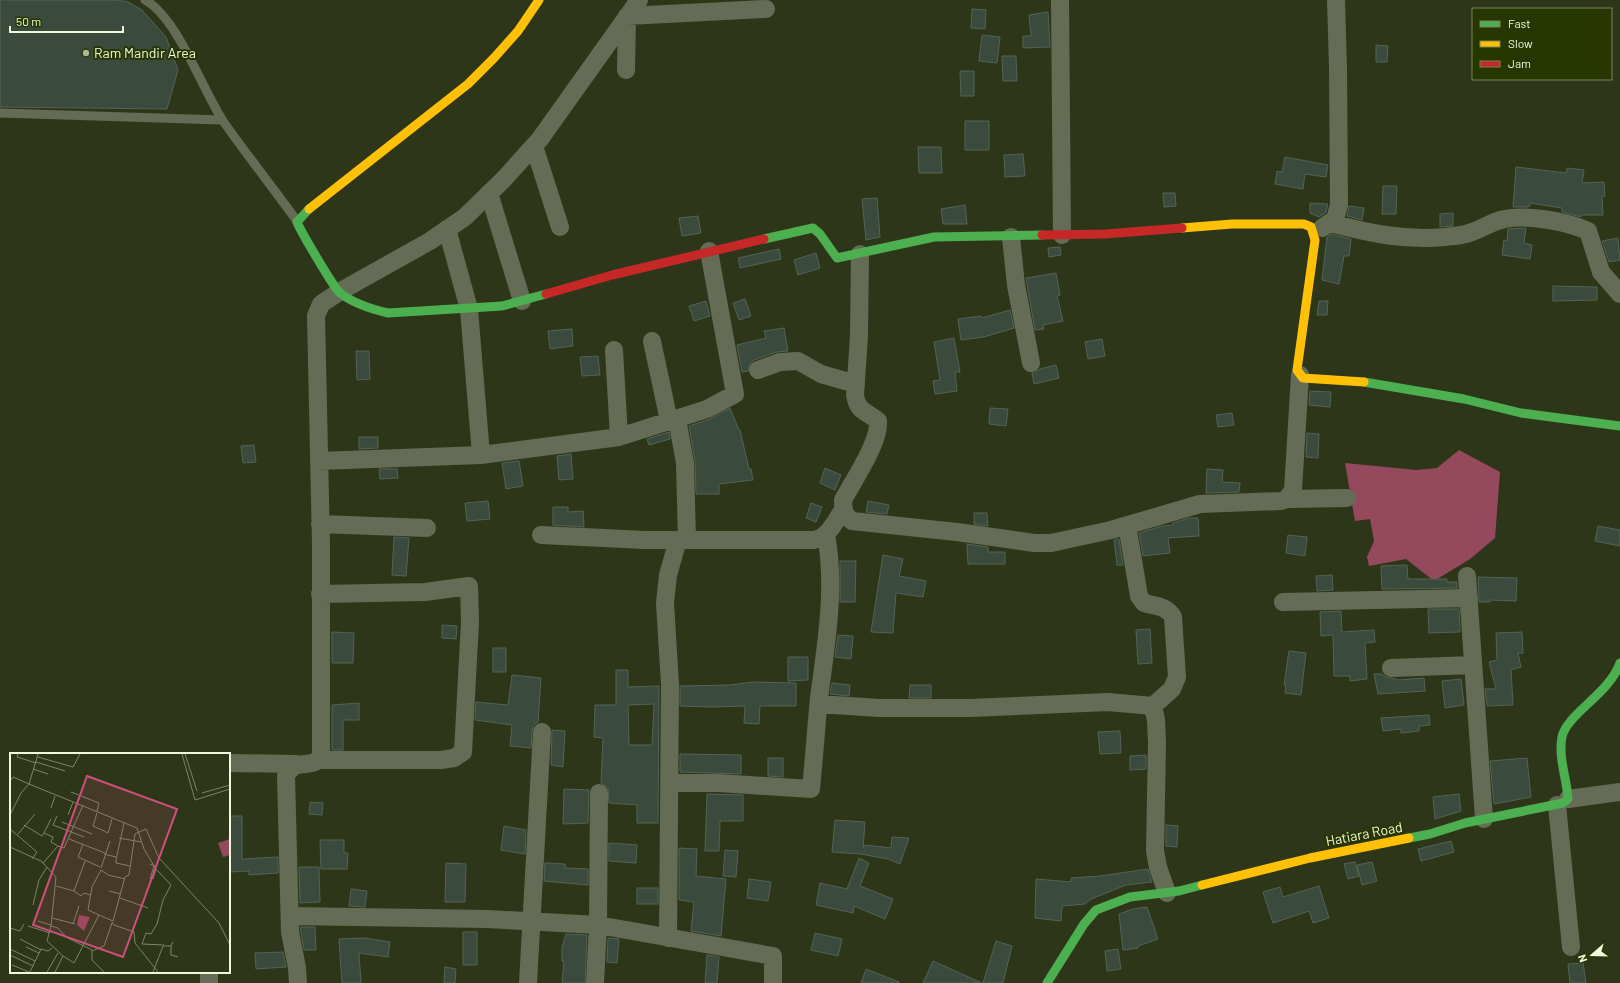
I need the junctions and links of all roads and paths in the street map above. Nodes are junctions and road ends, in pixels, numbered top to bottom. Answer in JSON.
{"nodes":[{"id":1,"x":145,"y":0,"type":"edge"},
{"id":2,"x":538,"y":0,"type":"edge"},
{"id":3,"x":638,"y":0,"type":"edge"},
{"id":4,"x":1060,"y":0,"type":"edge"},
{"id":5,"x":1336,"y":0,"type":"edge"},
{"id":6,"x":766,"y":9,"type":"dead end"},
{"id":7,"x":627,"y":16,"type":"junction"},
{"id":8,"x":626,"y":70,"type":"dead end"},
{"id":9,"x":0,"y":113,"type":"edge"},
{"id":10,"x":222,"y":120,"type":"junction"},
{"id":11,"x":534,"y":146,"type":"junction"},
{"id":12,"x":489,"y":193,"type":"junction"},
{"id":13,"x":297,"y":222,"type":"junction"},
{"id":14,"x":1331,"y":223,"type":"junction"},
{"id":15,"x":560,"y":227,"type":"dead end"},
{"id":16,"x":448,"y":229,"type":"junction"},
{"id":17,"x":1314,"y":232,"type":"junction"},
{"id":18,"x":1062,"y":235,"type":"junction"},
{"id":19,"x":1011,"y":237,"type":"junction"},
{"id":20,"x":709,"y":251,"type":"junction"},
{"id":21,"x":860,"y":254,"type":"junction"},
{"id":22,"x":337,"y":289,"type":"junction"},
{"id":23,"x":1620,"y":294,"type":"edge"},
{"id":24,"x":522,"y":301,"type":"junction"},
{"id":25,"x":469,"y":309,"type":"junction"},
{"id":26,"x":652,"y":341,"type":"dead end"},
{"id":27,"x":614,"y":350,"type":"dead end"},
{"id":28,"x":1031,"y":363,"type":"dead end"},
{"id":29,"x":758,"y":370,"type":"dead end"},
{"id":30,"x":1300,"y":375,"type":"junction"},
{"id":31,"x":856,"y":384,"type":"junction"},
{"id":32,"x":673,"y":420,"type":"junction"},
{"id":33,"x":1620,"y":426,"type":"edge"},
{"id":34,"x":619,"y":437,"type":"junction"},
{"id":35,"x":481,"y":455,"type":"junction"},
{"id":36,"x":319,"y":461,"type":"junction"},
{"id":37,"x":1347,"y":498,"type":"dead end"},
{"id":38,"x":1287,"y":499,"type":"junction"},
{"id":39,"x":843,"y":510,"type":"junction"},
{"id":40,"x":320,"y":524,"type":"junction"},
{"id":41,"x":1127,"y":525,"type":"junction"},
{"id":42,"x":427,"y":528,"type":"dead end"},
{"id":43,"x":541,"y":535,"type":"dead end"},
{"id":44,"x":826,"y":535,"type":"junction"},
{"id":45,"x":682,"y":540,"type":"junction"},
{"id":46,"x":1467,"y":576,"type":"dead end"},
{"id":47,"x":320,"y":594,"type":"junction"},
{"id":48,"x":1468,"y":598,"type":"junction"},
{"id":49,"x":1283,"y":602,"type":"dead end"},
{"id":50,"x":1620,"y":663,"type":"edge"},
{"id":51,"x":1473,"y":666,"type":"junction"},
{"id":52,"x":1391,"y":668,"type":"dead end"},
{"id":53,"x":819,"y":704,"type":"junction"},
{"id":54,"x":1153,"y":706,"type":"junction"},
{"id":55,"x":542,"y":732,"type":"dead end"},
{"id":56,"x":319,"y":760,"type":"junction"},
{"id":57,"x":230,"y":763,"type":"edge"},
{"id":58,"x":296,"y":764,"type":"junction"},
{"id":59,"x":670,"y":783,"type":"junction"},
{"id":60,"x":1620,"y":792,"type":"edge"},
{"id":61,"x":599,"y":793,"type":"dead end"},
{"id":62,"x":1562,"y":802,"type":"junction"},
{"id":63,"x":1484,"y":819,"type":"junction"},
{"id":64,"x":1167,"y":892,"type":"junction"},
{"id":65,"x":290,"y":916,"type":"junction"},
{"id":66,"x":531,"y":922,"type":"junction"},
{"id":67,"x":598,"y":925,"type":"junction"},
{"id":68,"x":668,"y":938,"type":"junction"},
{"id":69,"x":1571,"y":947,"type":"dead end"},
{"id":70,"x":298,"y":983,"type":"edge"},
{"id":71,"x":528,"y":983,"type":"edge"},
{"id":72,"x":595,"y":983,"type":"edge"},
{"id":73,"x":773,"y":983,"type":"edge"},
{"id":74,"x":1046,"y":983,"type":"edge"}],
"edges":[{"from":1,"to":10,"type":"lane"},
{"from":2,"to":13,"type":"street"},
{"from":3,"to":7,"type":"street"},
{"from":4,"to":18,"type":"street"},
{"from":5,"to":14,"type":"street"},
{"from":6,"to":7,"type":"street"},
{"from":7,"to":8,"type":"street"},
{"from":7,"to":11,"type":"street"},
{"from":9,"to":10,"type":"lane"},
{"from":10,"to":13,"type":"lane"},
{"from":11,"to":12,"type":"street"},
{"from":11,"to":15,"type":"street"},
{"from":12,"to":16,"type":"street"},
{"from":12,"to":24,"type":"street"},
{"from":13,"to":22,"type":"street"},
{"from":14,"to":17,"type":"street"},
{"from":14,"to":23,"type":"street"},
{"from":16,"to":22,"type":"street"},
{"from":16,"to":25,"type":"street"},
{"from":17,"to":18,"type":"street"},
{"from":17,"to":30,"type":"street"},
{"from":18,"to":19,"type":"street"},
{"from":19,"to":21,"type":"street"},
{"from":19,"to":28,"type":"street"},
{"from":20,"to":21,"type":"street"},
{"from":20,"to":24,"type":"street"},
{"from":20,"to":32,"type":"street"},
{"from":21,"to":31,"type":"street"},
{"from":22,"to":25,"type":"street"},
{"from":22,"to":36,"type":"street"},
{"from":24,"to":25,"type":"street"},
{"from":25,"to":35,"type":"street"},
{"from":26,"to":32,"type":"street"},
{"from":27,"to":34,"type":"street"},
{"from":29,"to":31,"type":"street"},
{"from":30,"to":33,"type":"street"},
{"from":30,"to":38,"type":"street"},
{"from":31,"to":39,"type":"street"},
{"from":32,"to":34,"type":"street"},
{"from":32,"to":45,"type":"street"},
{"from":34,"to":35,"type":"street"},
{"from":35,"to":36,"type":"street"},
{"from":36,"to":40,"type":"street"},
{"from":37,"to":38,"type":"street"},
{"from":38,"to":41,"type":"street"},
{"from":39,"to":41,"type":"street"},
{"from":39,"to":44,"type":"street"},
{"from":40,"to":42,"type":"street"},
{"from":40,"to":47,"type":"street"},
{"from":41,"to":54,"type":"street"},
{"from":43,"to":45,"type":"street"},
{"from":44,"to":45,"type":"street"},
{"from":44,"to":53,"type":"street"},
{"from":45,"to":59,"type":"street"},
{"from":46,"to":48,"type":"street"},
{"from":47,"to":56,"type":"street"},
{"from":47,"to":56,"type":"street"},
{"from":48,"to":49,"type":"street"},
{"from":48,"to":51,"type":"street"},
{"from":50,"to":62,"type":"street"},
{"from":51,"to":52,"type":"street"},
{"from":51,"to":63,"type":"street"},
{"from":53,"to":54,"type":"street"},
{"from":53,"to":59,"type":"street"},
{"from":54,"to":64,"type":"street"},
{"from":55,"to":66,"type":"street"},
{"from":56,"to":58,"type":"street"},
{"from":57,"to":58,"type":"street"},
{"from":58,"to":65,"type":"street"},
{"from":59,"to":68,"type":"street"},
{"from":60,"to":62,"type":"street"},
{"from":61,"to":67,"type":"street"},
{"from":62,"to":63,"type":"street","name":"Hatiara Road"},
{"from":62,"to":69,"type":"street"},
{"from":63,"to":64,"type":"street","name":"Hatiara Road"},
{"from":64,"to":74,"type":"street","name":"Hatiara Road"},
{"from":65,"to":66,"type":"street"},
{"from":65,"to":70,"type":"street"},
{"from":66,"to":67,"type":"street"},
{"from":66,"to":71,"type":"street"},
{"from":67,"to":68,"type":"street"},
{"from":67,"to":72,"type":"street"},
{"from":68,"to":73,"type":"street"}]}
